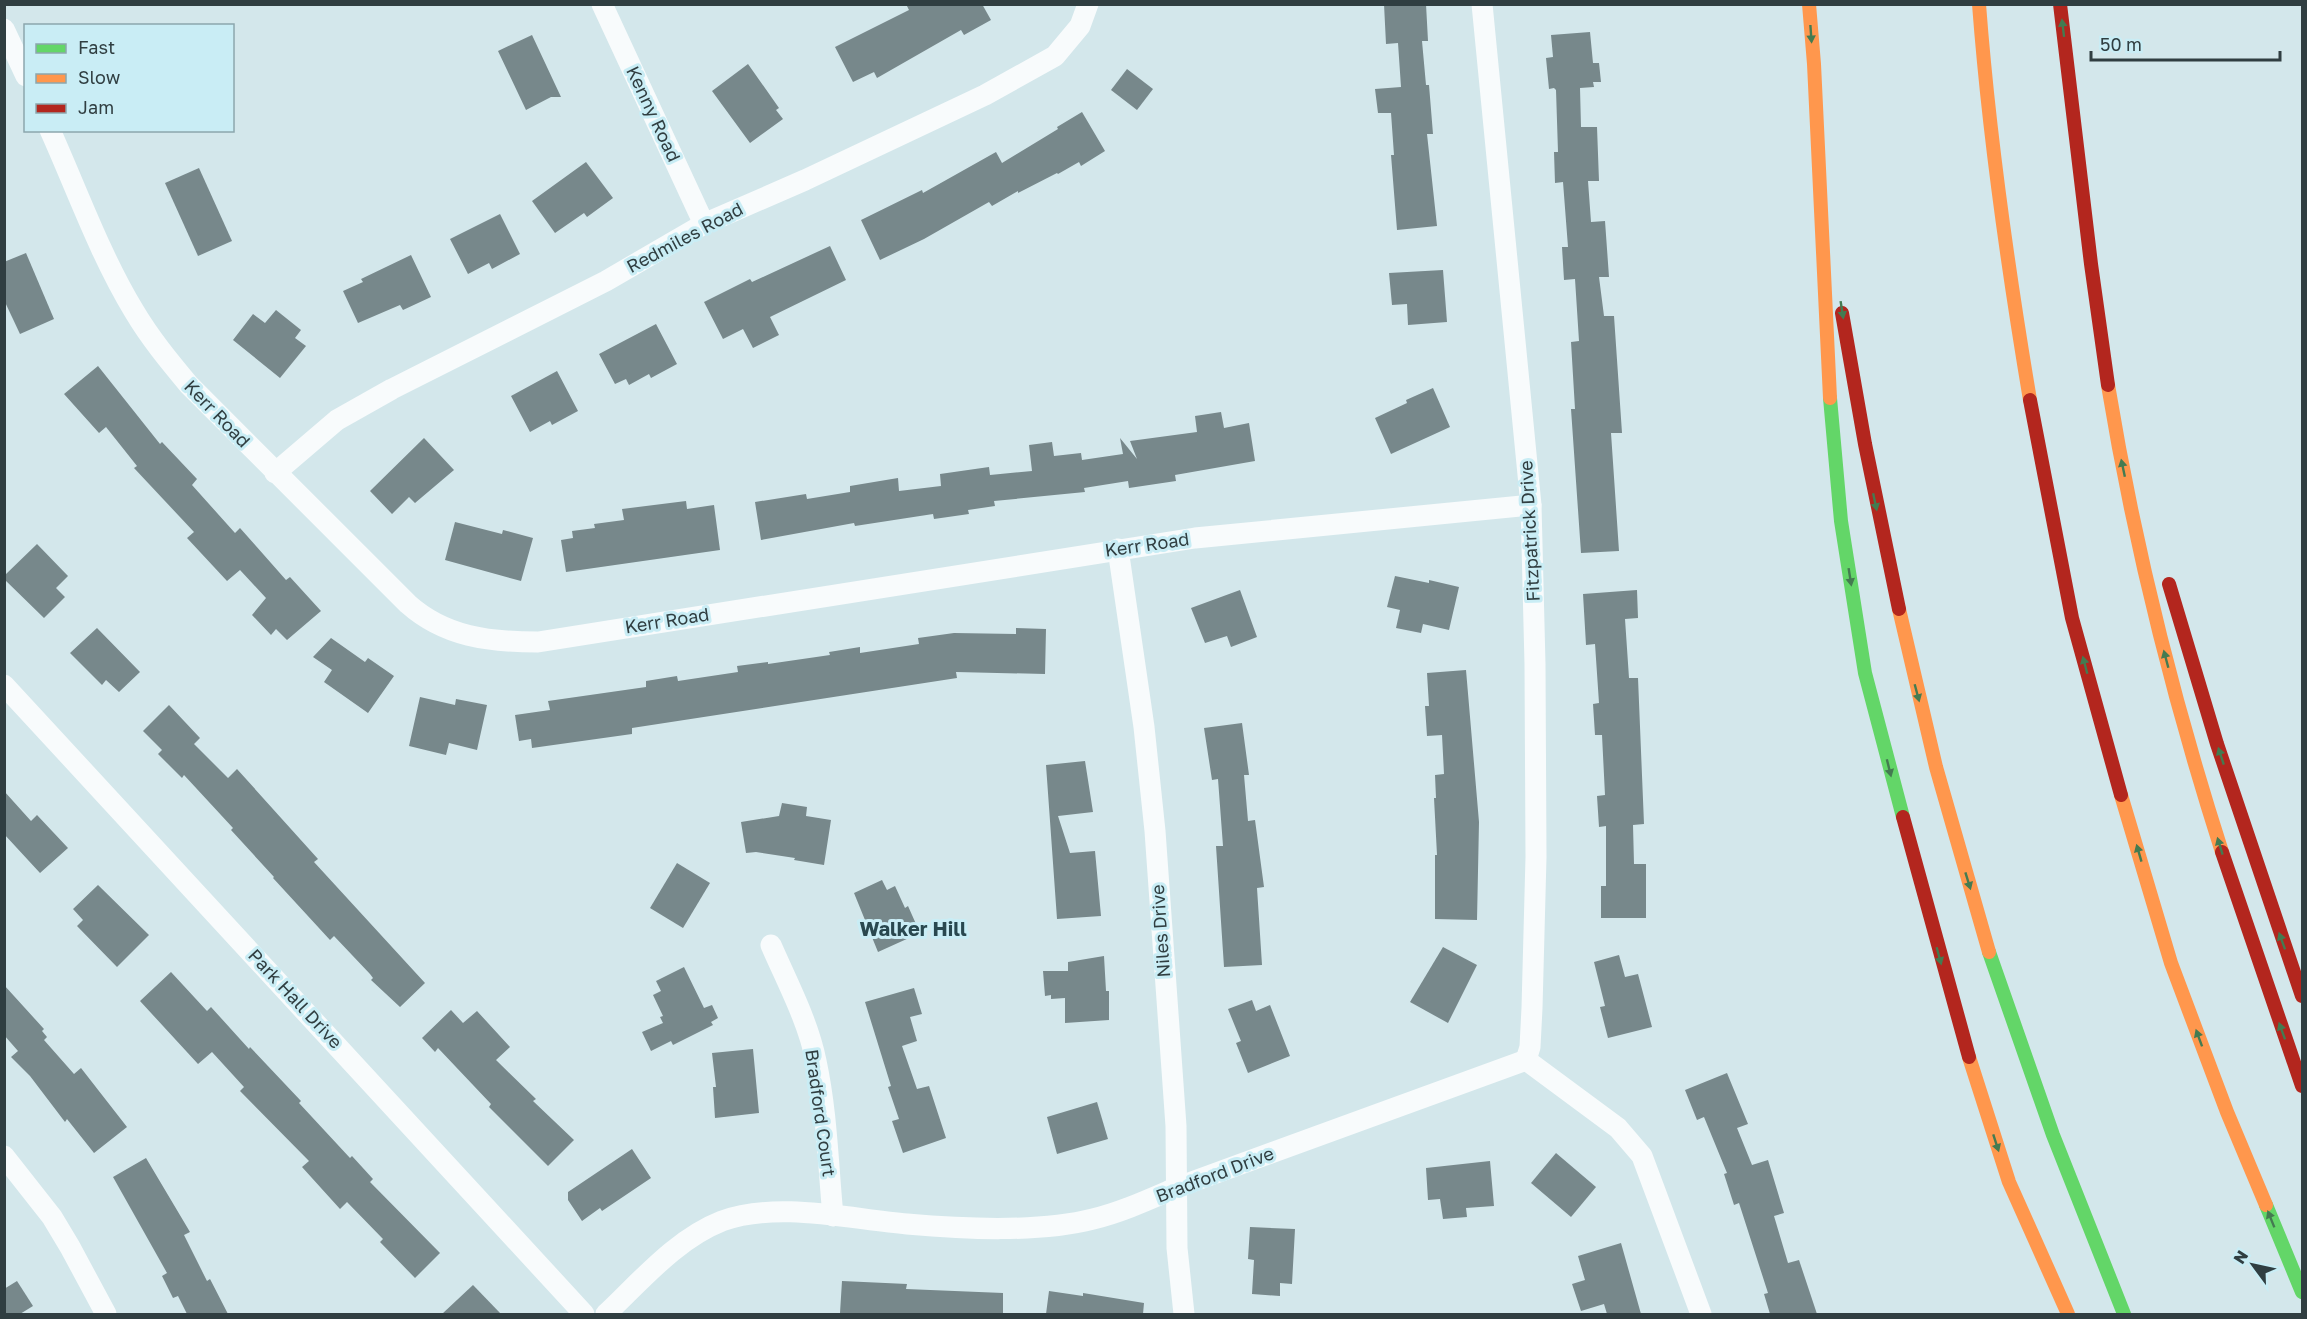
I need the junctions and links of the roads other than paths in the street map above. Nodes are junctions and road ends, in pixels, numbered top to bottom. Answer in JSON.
{"nodes":[{"id":1,"x":602,"y":4,"type":"edge"},
{"id":2,"x":1088,"y":4,"type":"edge"},
{"id":3,"x":1482,"y":4,"type":"edge"},
{"id":4,"x":1809,"y":4,"type":"edge"},
{"id":5,"x":1979,"y":4,"type":"edge"},
{"id":6,"x":2060,"y":4,"type":"edge"},
{"id":7,"x":4,"y":29,"type":"edge"},
{"id":8,"x":2066,"y":51,"type":"junction"},
{"id":9,"x":1814,"y":64,"type":"junction"},
{"id":10,"x":24,"y":72,"type":"edge"},
{"id":11,"x":51,"y":132,"type":"edge"},
{"id":12,"x":704,"y":224,"type":"junction"},
{"id":13,"x":2115,"y":338,"type":"dead end"},
{"id":14,"x":275,"y":473,"type":"junction"},
{"id":15,"x":1531,"y":504,"type":"junction"},
{"id":16,"x":1118,"y":549,"type":"junction"},
{"id":17,"x":2165,"y":567,"type":"dead end"},
{"id":18,"x":4,"y":685,"type":"edge"},
{"id":19,"x":771,"y":945,"type":"dead end"},
{"id":20,"x":2302,"y":996,"type":"edge"},
{"id":21,"x":1526,"y":1060,"type":"junction"},
{"id":22,"x":2302,"y":1086,"type":"edge"},
{"id":23,"x":4,"y":1156,"type":"edge"},
{"id":24,"x":1178,"y":1187,"type":"junction"},
{"id":25,"x":833,"y":1216,"type":"junction"},
{"id":26,"x":2302,"y":1292,"type":"edge"},
{"id":27,"x":106,"y":1314,"type":"edge"},
{"id":28,"x":584,"y":1314,"type":"edge"},
{"id":29,"x":606,"y":1314,"type":"edge"},
{"id":30,"x":1184,"y":1314,"type":"edge"},
{"id":31,"x":1701,"y":1314,"type":"edge"},
{"id":32,"x":2068,"y":1314,"type":"edge"},
{"id":33,"x":2124,"y":1314,"type":"edge"}],
"edges":[{"from":1,"to":12,"type":"street","name":"Kenny Road"},
{"from":2,"to":12,"type":"street","name":"Redmiles Road"},
{"from":3,"to":15,"type":"street","name":"Fitzpatrick Drive"},
{"from":4,"to":9,"type":"highway","one_way":true},
{"from":26,"to":5,"type":"highway","one_way":true},
{"from":8,"to":6,"type":"highway","one_way":true},
{"from":7,"to":10,"type":"street"},
{"from":8,"to":13,"type":"highway"},
{"from":22,"to":8,"type":"highway","one_way":true},
{"from":9,"to":32,"type":"highway","one_way":true},
{"from":9,"to":33,"type":"highway","one_way":true},
{"from":11,"to":14,"type":"street","name":"Kerr Road"},
{"from":12,"to":14,"type":"street","name":"Redmiles Road"},
{"from":14,"to":16,"type":"street","name":"Kerr Road"},
{"from":15,"to":16,"type":"street","name":"Kerr Road"},
{"from":15,"to":21,"type":"street","name":"Fitzpatrick Drive"},
{"from":16,"to":24,"type":"street","name":"Niles Drive"},
{"from":20,"to":17,"type":"highway","one_way":true},
{"from":18,"to":28,"type":"street","name":"Park Hall Drive"},
{"from":19,"to":25,"type":"street","name":"Bradford Court"},
{"from":21,"to":24,"type":"street","name":"Bradford Drive"},
{"from":21,"to":31,"type":"street"},
{"from":23,"to":27,"type":"street"},
{"from":24,"to":25,"type":"street","name":"Bradford Drive"},
{"from":24,"to":30,"type":"street","name":"Niles Drive"},
{"from":25,"to":29,"type":"street","name":"Bradford Drive"}]}
